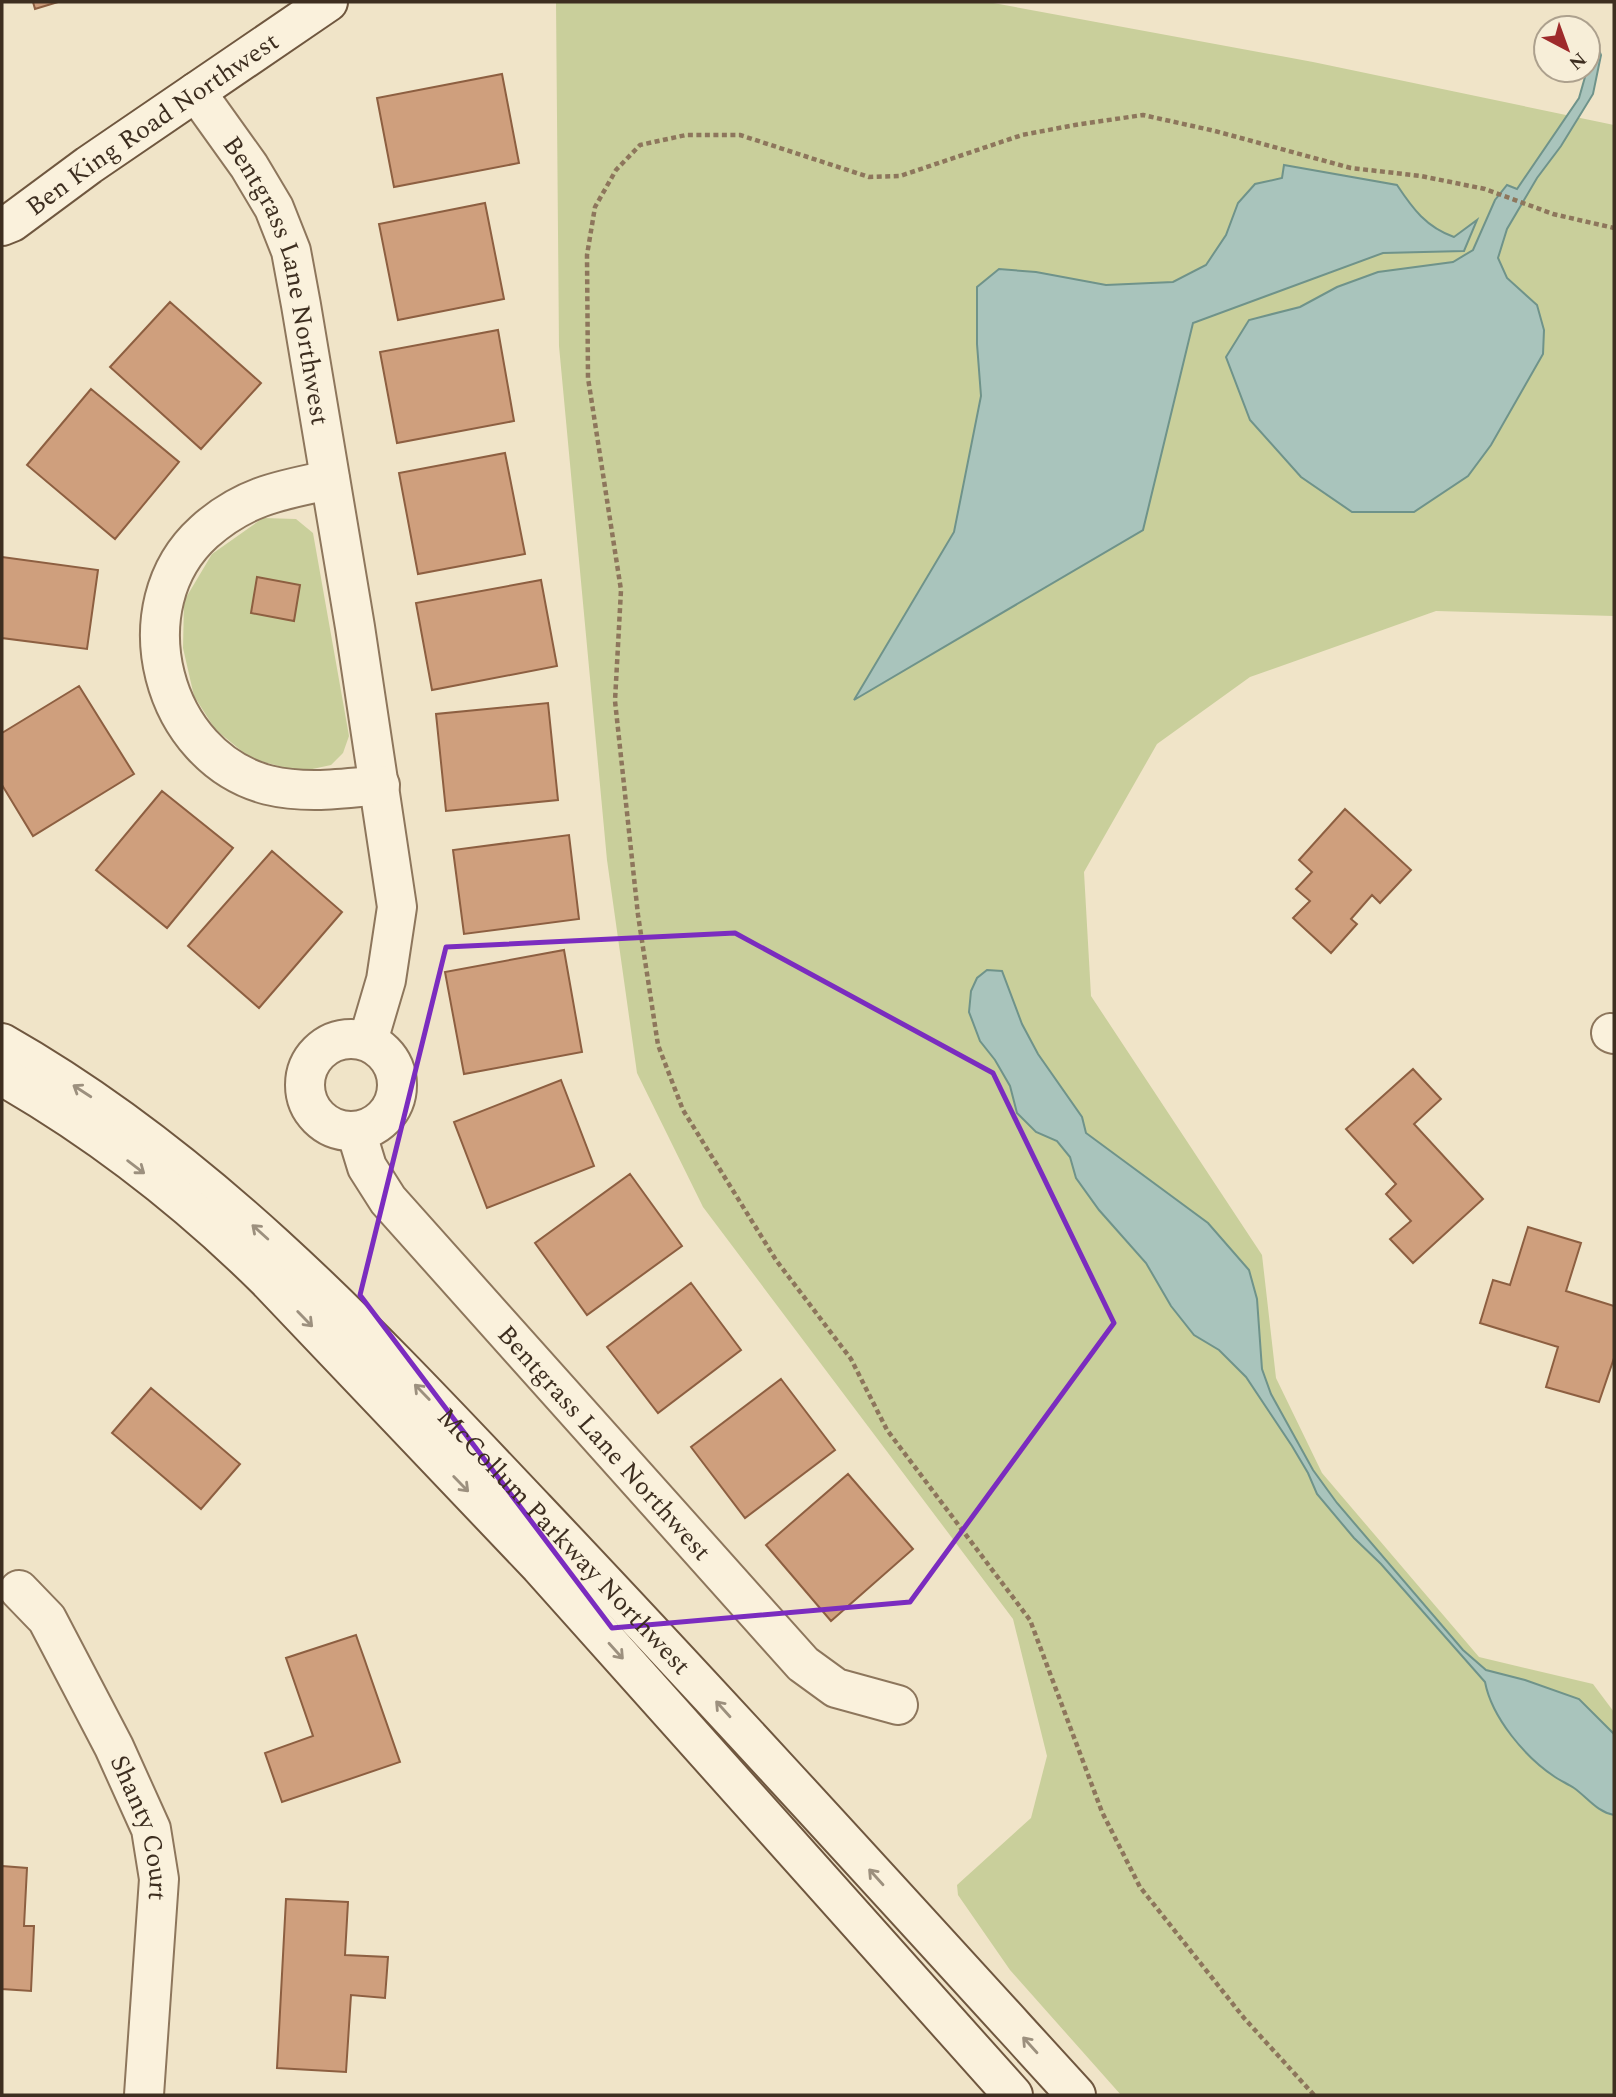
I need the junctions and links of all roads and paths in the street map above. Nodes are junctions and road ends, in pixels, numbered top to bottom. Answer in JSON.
{"nodes":[{"id":1,"x":328,"y":2,"type":"edge"},
{"id":2,"x":196,"y":92,"type":"junction"},
{"id":3,"x":1614,"y":228,"type":"edge"},
{"id":4,"x":5,"y":234,"type":"edge"},
{"id":5,"x":330,"y":480,"type":"junction"},
{"id":6,"x":380,"y":785,"type":"junction"},
{"id":7,"x":368,"y":1041,"type":"junction"},
{"id":8,"x":2,"y":1043,"type":"edge"},
{"id":9,"x":2,"y":1076,"type":"edge"},
{"id":10,"x":356,"y":1131,"type":"junction"},
{"id":11,"x":19,"y":1590,"type":"dead end"},
{"id":12,"x":898,"y":1705,"type":"dead end"},
{"id":13,"x":144,"y":2095,"type":"edge"},
{"id":14,"x":1013,"y":2095,"type":"edge"},
{"id":15,"x":1076,"y":2095,"type":"edge"},
{"id":16,"x":1314,"y":2095,"type":"edge"}],
"edges":[{"from":1,"to":2,"type":"street","name":"Ben King Road Northwest"},
{"from":2,"to":4,"type":"street","name":"Ben King Road Northwest"},
{"from":2,"to":5,"type":"street","name":"Bentgrass Lane Northwest"},
{"from":3,"to":16,"type":"path"},
{"from":5,"to":6,"type":"street","name":"Bentgrass Lane Northwest"},
{"from":5,"to":6,"type":"street"},
{"from":6,"to":7,"type":"street","name":"Bentgrass Lane Northwest"},
{"from":7,"to":10,"type":"street"},
{"from":7,"to":10,"type":"street"},
{"from":15,"to":8,"type":"street","name":"McCollum Parkway Northwest","one_way":true},
{"from":9,"to":14,"type":"street","name":"McCollum Parkway Northwest","one_way":true},
{"from":10,"to":12,"type":"street","name":"Bentgrass Lane Northwest"},
{"from":11,"to":13,"type":"street","name":"Shanty Court"}]}
